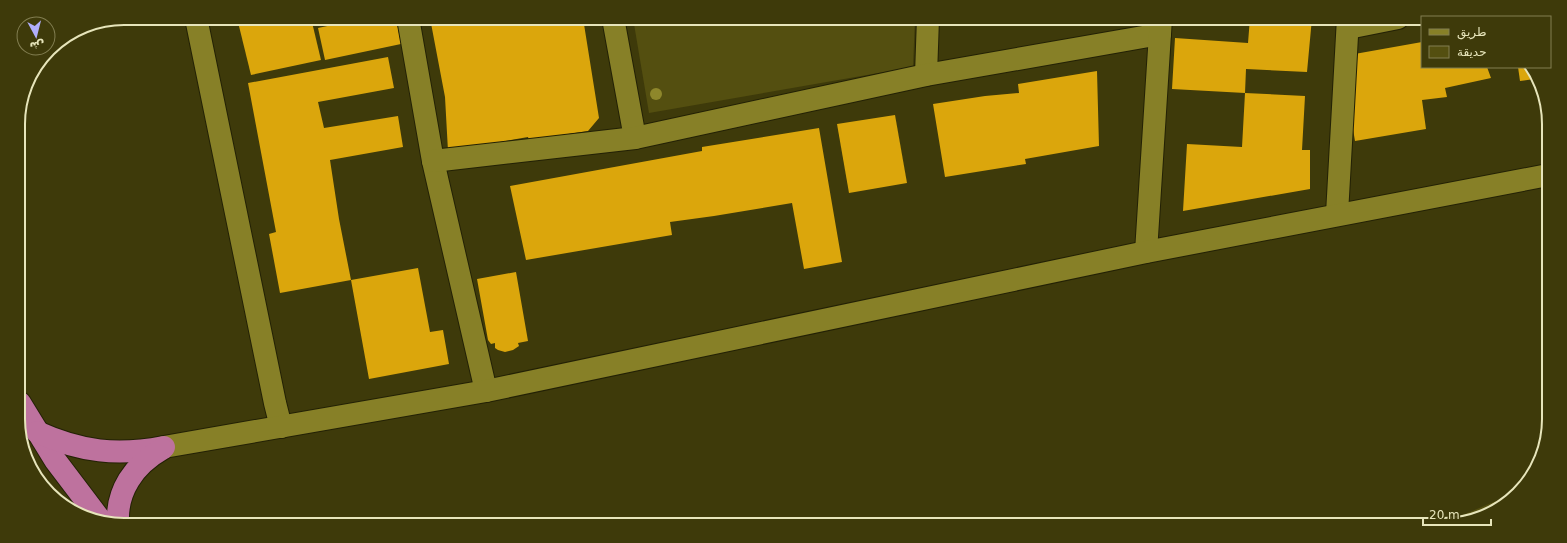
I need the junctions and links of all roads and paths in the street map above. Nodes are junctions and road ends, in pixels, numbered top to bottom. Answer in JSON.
{"nodes":[{"id":1,"x":197,"y":25,"type":"edge"},
{"id":2,"x":409,"y":25,"type":"edge"},
{"id":3,"x":614,"y":25,"type":"edge"},
{"id":4,"x":928,"y":25,"type":"edge"},
{"id":5,"x":1348,"y":25,"type":"edge"},
{"id":6,"x":1160,"y":26,"type":"edge"},
{"id":7,"x":926,"y":75,"type":"junction"},
{"id":8,"x":635,"y":138,"type":"junction"},
{"id":9,"x":433,"y":161,"type":"junction"},
{"id":10,"x":1542,"y":176,"type":"edge"},
{"id":11,"x":1337,"y":214,"type":"junction"},
{"id":12,"x":1146,"y":252,"type":"junction"},
{"id":13,"x":486,"y":391,"type":"junction"},
{"id":14,"x":25,"y":412,"type":"edge"},
{"id":15,"x":281,"y":426,"type":"junction"},
{"id":16,"x":37,"y":432,"type":"junction"},
{"id":17,"x":164,"y":447,"type":"junction"},
{"id":18,"x":96,"y":514,"type":"edge"},
{"id":19,"x":118,"y":518,"type":"edge"}],
"edges":[{"from":1,"to":15,"type":"street"},
{"from":2,"to":9,"type":"street"},
{"from":3,"to":8,"type":"street"},
{"from":4,"to":7,"type":"street"},
{"from":5,"to":11,"type":"street"},
{"from":6,"to":7,"type":"street"},
{"from":6,"to":12,"type":"street"},
{"from":7,"to":8,"type":"street"},
{"from":8,"to":9,"type":"street"},
{"from":9,"to":13,"type":"street"},
{"from":10,"to":11,"type":"street"},
{"from":11,"to":12,"type":"street"},
{"from":12,"to":13,"type":"street"},
{"from":13,"to":15,"type":"street"},
{"from":14,"to":16,"type":"highway"},
{"from":15,"to":17,"type":"street"},
{"from":16,"to":17,"type":"highway"},
{"from":16,"to":18,"type":"highway"},
{"from":17,"to":19,"type":"highway"}]}
